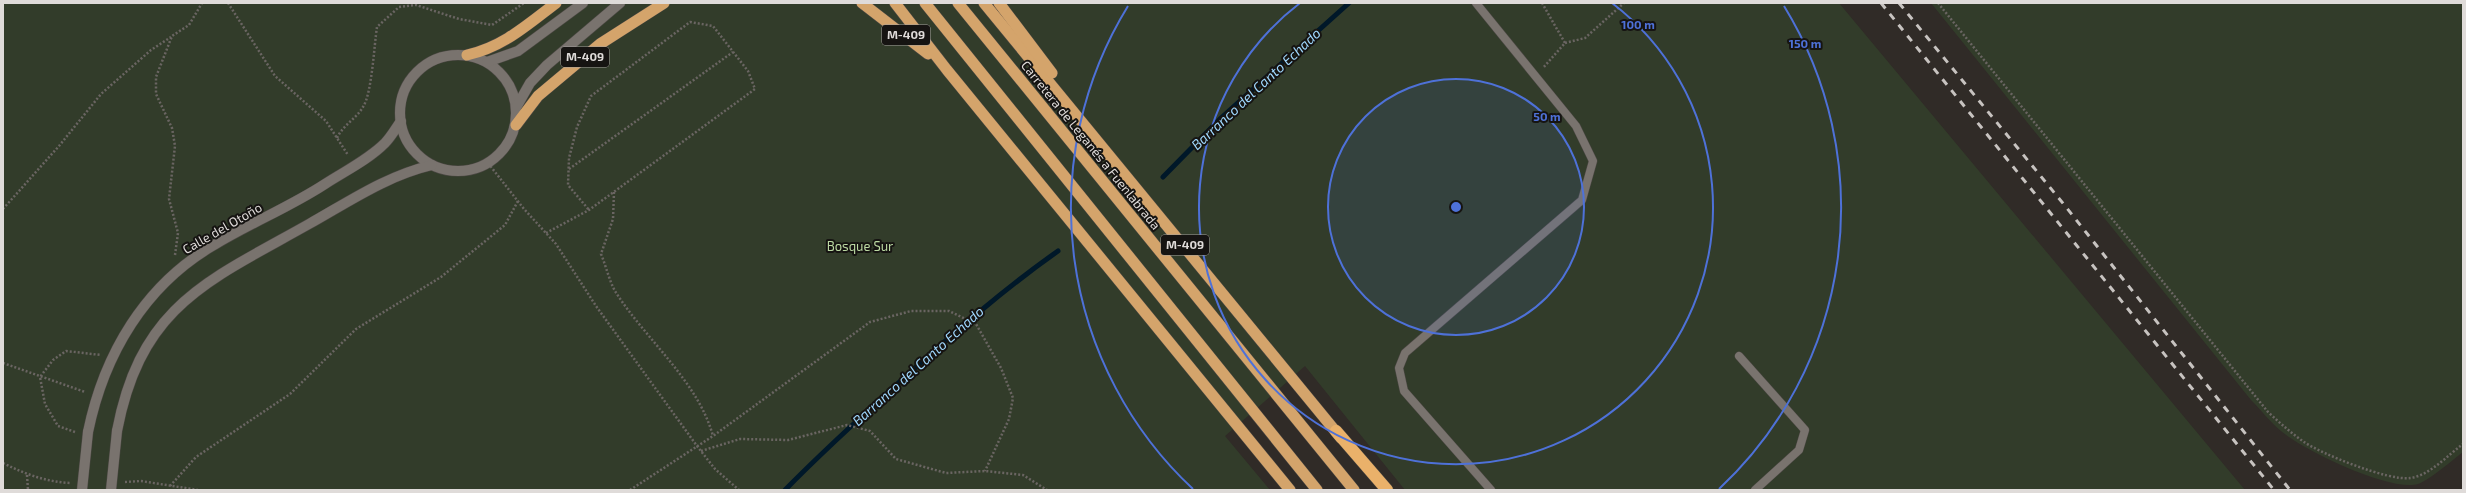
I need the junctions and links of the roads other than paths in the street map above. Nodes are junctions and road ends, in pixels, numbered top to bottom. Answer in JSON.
{"nodes":[{"id":1,"x":556,"y":3,"type":"edge"},
{"id":2,"x":584,"y":3,"type":"edge"},
{"id":3,"x":620,"y":3,"type":"edge"},
{"id":4,"x":664,"y":3,"type":"edge"},
{"id":5,"x":862,"y":3,"type":"edge"},
{"id":6,"x":895,"y":3,"type":"edge"},
{"id":7,"x":925,"y":3,"type":"edge"},
{"id":8,"x":958,"y":3,"type":"edge"},
{"id":9,"x":984,"y":3,"type":"edge"},
{"id":10,"x":999,"y":3,"type":"edge"},
{"id":11,"x":1476,"y":3,"type":"edge"},
{"id":12,"x":467,"y":55,"type":"junction"},
{"id":13,"x":487,"y":62,"type":"junction"},
{"id":14,"x":947,"y":70,"type":"junction"},
{"id":15,"x":517,"y":106,"type":"junction"},
{"id":16,"x":401,"y":121,"type":"junction"},
{"id":17,"x":516,"y":125,"type":"junction"},
{"id":18,"x":432,"y":165,"type":"junction"},
{"id":19,"x":1202,"y":266,"type":"junction"},
{"id":20,"x":1739,"y":356,"type":"dead end"},
{"id":21,"x":1336,"y":431,"type":"junction"},
{"id":22,"x":82,"y":490,"type":"edge"},
{"id":23,"x":112,"y":490,"type":"edge"},
{"id":24,"x":1290,"y":490,"type":"edge"},
{"id":25,"x":1317,"y":490,"type":"edge"},
{"id":26,"x":1354,"y":490,"type":"edge"},
{"id":27,"x":1382,"y":490,"type":"edge"},
{"id":28,"x":1387,"y":490,"type":"edge"},
{"id":29,"x":1491,"y":490,"type":"edge"},
{"id":30,"x":1755,"y":490,"type":"edge"}],
"edges":[{"from":1,"to":12,"type":"highway"},
{"from":2,"to":13,"type":"street"},
{"from":3,"to":15,"type":"street"},
{"from":4,"to":17,"type":"highway","number":"M-409"},
{"from":5,"to":14,"type":"highway","number":"M-409"},
{"from":6,"to":14,"type":"highway","number":"M-409"},
{"from":7,"to":25,"type":"highway","number":"M-409"},
{"from":8,"to":26,"type":"highway","name":"Carretera de Leganés a Fuenlabrada","number":"M-409"},
{"from":9,"to":19,"type":"highway","number":"M-409"},
{"from":10,"to":19,"type":"highway","number":"M-409"},
{"from":11,"to":29,"type":"lane"},
{"from":12,"to":13,"type":"street"},
{"from":12,"to":16,"type":"street"},
{"from":13,"to":15,"type":"street"},
{"from":14,"to":24,"type":"highway","number":"M-409"},
{"from":15,"to":17,"type":"street"},
{"from":16,"to":18,"type":"street"},
{"from":16,"to":22,"type":"street","name":"Calle del Otoño","bridge":true},
{"from":17,"to":18,"type":"street"},
{"from":18,"to":23,"type":"street","bridge":true},
{"from":19,"to":21,"type":"highway","number":"M-409"},
{"from":20,"to":30,"type":"lane"},
{"from":21,"to":27,"type":"highway","number":"M-409"},
{"from":21,"to":28,"type":"highway"}]}
